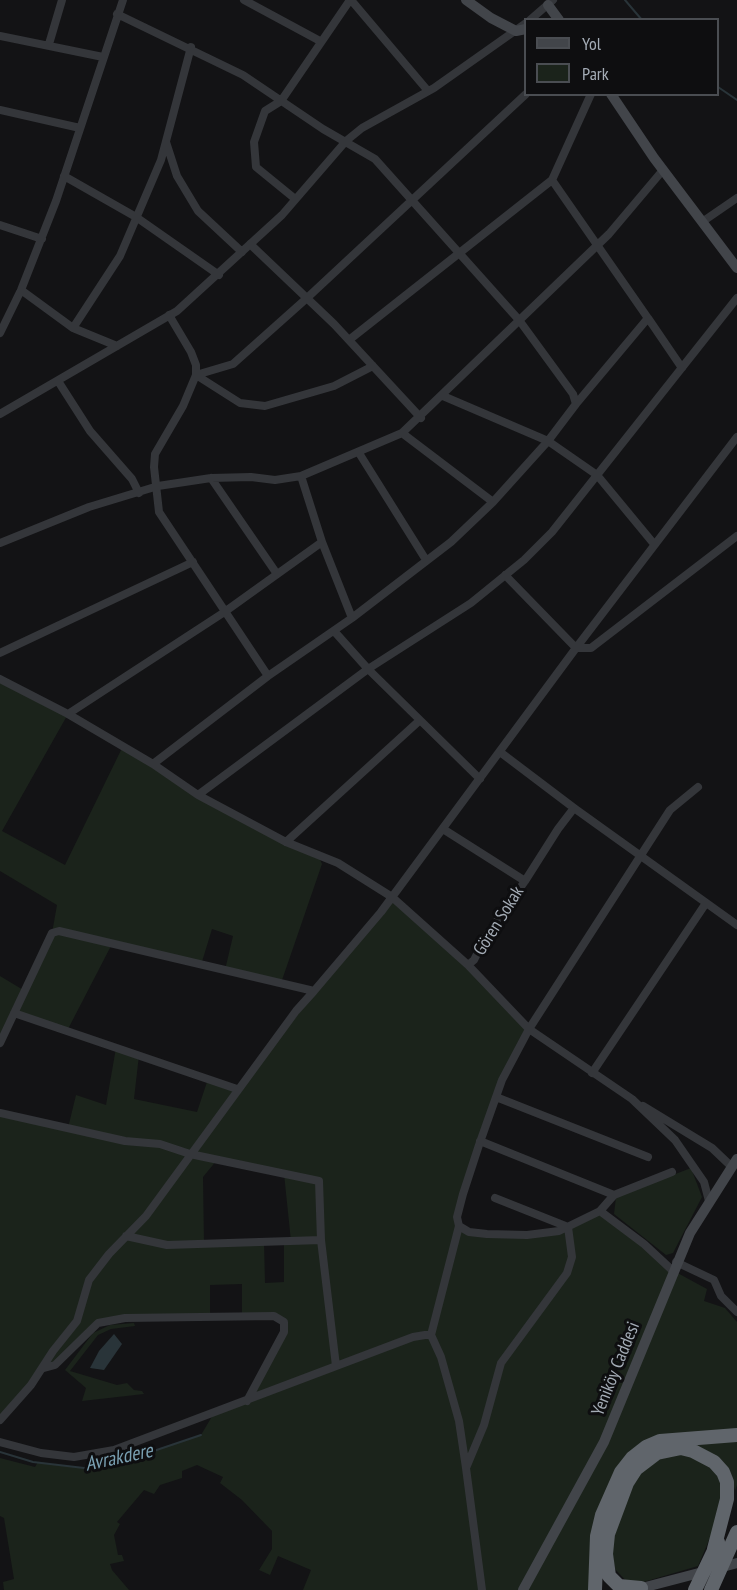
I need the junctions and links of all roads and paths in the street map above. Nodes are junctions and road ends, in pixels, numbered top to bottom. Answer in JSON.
{"nodes":[{"id":1,"x":62,"y":0,"type":"edge"},
{"id":2,"x":123,"y":0,"type":"edge"},
{"id":3,"x":244,"y":0,"type":"edge"},
{"id":4,"x":351,"y":0,"type":"edge"},
{"id":5,"x":466,"y":0,"type":"edge"},
{"id":6,"x":551,"y":3,"type":"edge"},
{"id":7,"x":117,"y":14,"type":"junction"},
{"id":8,"x":532,"y":18,"type":"edge"},
{"id":9,"x":558,"y":18,"type":"edge"},
{"id":10,"x":520,"y":30,"type":"edge"},
{"id":11,"x":0,"y":36,"type":"edge"},
{"id":12,"x":320,"y":41,"type":"junction"},
{"id":13,"x":49,"y":44,"type":"junction"},
{"id":14,"x":191,"y":47,"type":"junction"},
{"id":15,"x":103,"y":57,"type":"junction"},
{"id":16,"x":428,"y":91,"type":"junction"},
{"id":17,"x":524,"y":95,"type":"edge"},
{"id":18,"x":590,"y":96,"type":"edge"},
{"id":19,"x":612,"y":96,"type":"edge"},
{"id":20,"x":281,"y":101,"type":"junction"},
{"id":21,"x":0,"y":110,"type":"edge"},
{"id":22,"x":80,"y":128,"type":"junction"},
{"id":23,"x":166,"y":140,"type":"junction"},
{"id":24,"x":346,"y":141,"type":"junction"},
{"id":25,"x":663,"y":170,"type":"junction"},
{"id":26,"x":64,"y":176,"type":"junction"},
{"id":27,"x":552,"y":180,"type":"junction"},
{"id":28,"x":294,"y":198,"type":"junction"},
{"id":29,"x":412,"y":198,"type":"junction"},
{"id":30,"x":737,"y":198,"type":"edge"},
{"id":31,"x":136,"y":217,"type":"junction"},
{"id":32,"x":702,"y":222,"type":"junction"},
{"id":33,"x":0,"y":225,"type":"edge"},
{"id":34,"x":42,"y":240,"type":"junction"},
{"id":35,"x":250,"y":244,"type":"junction"},
{"id":36,"x":598,"y":245,"type":"junction"},
{"id":37,"x":242,"y":252,"type":"junction"},
{"id":38,"x":459,"y":253,"type":"junction"},
{"id":39,"x":737,"y":268,"type":"edge"},
{"id":40,"x":219,"y":275,"type":"junction"},
{"id":41,"x":21,"y":290,"type":"junction"},
{"id":42,"x":307,"y":298,"type":"junction"},
{"id":43,"x":737,"y":298,"type":"edge"},
{"id":44,"x":169,"y":315,"type":"junction"},
{"id":45,"x":519,"y":320,"type":"junction"},
{"id":46,"x":651,"y":324,"type":"junction"},
{"id":47,"x":73,"y":328,"type":"junction"},
{"id":48,"x":0,"y":333,"type":"edge"},
{"id":49,"x":349,"y":340,"type":"junction"},
{"id":50,"x":117,"y":346,"type":"junction"},
{"id":51,"x":373,"y":366,"type":"junction"},
{"id":52,"x":682,"y":368,"type":"junction"},
{"id":53,"x":196,"y":375,"type":"junction"},
{"id":54,"x":57,"y":381,"type":"junction"},
{"id":55,"x":443,"y":396,"type":"junction"},
{"id":56,"x":576,"y":404,"type":"junction"},
{"id":57,"x":0,"y":414,"type":"edge"},
{"id":58,"x":421,"y":418,"type":"junction"},
{"id":59,"x":402,"y":433,"type":"junction"},
{"id":60,"x":737,"y":437,"type":"edge"},
{"id":61,"x":548,"y":441,"type":"junction"},
{"id":62,"x":359,"y":453,"type":"junction"},
{"id":63,"x":597,"y":475,"type":"junction"},
{"id":64,"x":301,"y":476,"type":"junction"},
{"id":65,"x":211,"y":478,"type":"junction"},
{"id":66,"x":158,"y":486,"type":"junction"},
{"id":67,"x":139,"y":493,"type":"junction"},
{"id":68,"x":493,"y":502,"type":"junction"},
{"id":69,"x":737,"y":536,"type":"edge"},
{"id":70,"x":322,"y":542,"type":"junction"},
{"id":71,"x":0,"y":543,"type":"edge"},
{"id":72,"x":654,"y":544,"type":"junction"},
{"id":73,"x":426,"y":560,"type":"junction"},
{"id":74,"x":193,"y":562,"type":"junction"},
{"id":75,"x":276,"y":574,"type":"junction"},
{"id":76,"x":505,"y":575,"type":"junction"},
{"id":77,"x":224,"y":613,"type":"junction"},
{"id":78,"x":352,"y":618,"type":"junction"},
{"id":79,"x":334,"y":631,"type":"junction"},
{"id":80,"x":576,"y":648,"type":"junction"},
{"id":81,"x":0,"y":653,"type":"edge"},
{"id":82,"x":368,"y":669,"type":"junction"},
{"id":83,"x":268,"y":676,"type":"junction"},
{"id":84,"x":0,"y":679,"type":"edge"},
{"id":85,"x":68,"y":714,"type":"junction"},
{"id":86,"x":419,"y":721,"type":"junction"},
{"id":87,"x":500,"y":752,"type":"junction"},
{"id":88,"x":153,"y":764,"type":"junction"},
{"id":89,"x":480,"y":779,"type":"junction"},
{"id":90,"x":698,"y":787,"type":"dead end"},
{"id":91,"x":198,"y":795,"type":"junction"},
{"id":92,"x":574,"y":808,"type":"junction"},
{"id":93,"x":443,"y":829,"type":"junction"},
{"id":94,"x":286,"y":842,"type":"junction"},
{"id":95,"x":642,"y":857,"type":"junction"},
{"id":96,"x":525,"y":881,"type":"junction"},
{"id":97,"x":392,"y":897,"type":"junction"},
{"id":98,"x":706,"y":903,"type":"junction"},
{"id":99,"x":737,"y":925,"type":"edge"},
{"id":100,"x":468,"y":965,"type":"junction"},
{"id":101,"x":314,"y":991,"type":"junction"},
{"id":102,"x":14,"y":1013,"type":"junction"},
{"id":103,"x":528,"y":1029,"type":"junction"},
{"id":104,"x":0,"y":1043,"type":"edge"},
{"id":105,"x":592,"y":1073,"type":"junction"},
{"id":106,"x":237,"y":1089,"type":"junction"},
{"id":107,"x":496,"y":1097,"type":"junction"},
{"id":108,"x":632,"y":1099,"type":"junction"},
{"id":109,"x":0,"y":1113,"type":"edge"},
{"id":110,"x":480,"y":1141,"type":"junction"},
{"id":111,"x":190,"y":1154,"type":"junction"},
{"id":112,"x":648,"y":1157,"type":"dead end"},
{"id":113,"x":734,"y":1163,"type":"edge"},
{"id":114,"x":672,"y":1172,"type":"dead end"},
{"id":115,"x":614,"y":1196,"type":"junction"},
{"id":116,"x":495,"y":1198,"type":"dead end"},
{"id":117,"x":709,"y":1201,"type":"junction"},
{"id":118,"x":600,"y":1211,"type":"junction"},
{"id":119,"x":459,"y":1226,"type":"junction"},
{"id":120,"x":568,"y":1227,"type":"junction"},
{"id":121,"x":126,"y":1236,"type":"junction"},
{"id":122,"x":321,"y":1240,"type":"junction"},
{"id":123,"x":674,"y":1266,"type":"junction"},
{"id":124,"x":737,"y":1312,"type":"edge"},
{"id":125,"x":431,"y":1335,"type":"junction"},
{"id":126,"x":336,"y":1366,"type":"junction"},
{"id":127,"x":44,"y":1368,"type":"junction"},
{"id":128,"x":247,"y":1401,"type":"junction"},
{"id":129,"x":0,"y":1420,"type":"edge"},
{"id":130,"x":737,"y":1435,"type":"edge"},
{"id":131,"x":0,"y":1442,"type":"edge"},
{"id":132,"x":465,"y":1468,"type":"junction"},
{"id":133,"x":737,"y":1502,"type":"edge"},
{"id":134,"x":737,"y":1532,"type":"edge"},
{"id":135,"x":729,"y":1551,"type":"edge"},
{"id":136,"x":642,"y":1588,"type":"edge"},
{"id":137,"x":712,"y":1589,"type":"edge"},
{"id":138,"x":482,"y":1590,"type":"edge"},
{"id":139,"x":523,"y":1590,"type":"edge"},
{"id":140,"x":595,"y":1590,"type":"edge"},
{"id":141,"x":695,"y":1590,"type":"edge"}],
"edges":[{"from":1,"to":13,"type":"street"},
{"from":2,"to":7,"type":"street"},
{"from":3,"to":12,"type":"street"},
{"from":4,"to":12,"type":"street"},
{"from":4,"to":16,"type":"street"},
{"from":5,"to":10,"type":"street"},
{"from":6,"to":8,"type":"street"},
{"from":6,"to":9,"type":"street"},
{"from":7,"to":14,"type":"street"},
{"from":7,"to":15,"type":"street"},
{"from":10,"to":16,"type":"street"},
{"from":11,"to":13,"type":"street"},
{"from":12,"to":20,"type":"street"},
{"from":13,"to":15,"type":"street"},
{"from":14,"to":20,"type":"street"},
{"from":14,"to":23,"type":"street"},
{"from":15,"to":22,"type":"street"},
{"from":16,"to":24,"type":"street"},
{"from":17,"to":29,"type":"street"},
{"from":18,"to":27,"type":"street"},
{"from":19,"to":25,"type":"street"},
{"from":20,"to":24,"type":"street"},
{"from":20,"to":28,"type":"street"},
{"from":21,"to":22,"type":"street"},
{"from":22,"to":26,"type":"street"},
{"from":23,"to":31,"type":"street"},
{"from":23,"to":37,"type":"street"},
{"from":24,"to":28,"type":"street"},
{"from":24,"to":29,"type":"street"},
{"from":25,"to":32,"type":"street"},
{"from":25,"to":36,"type":"street"},
{"from":26,"to":31,"type":"street"},
{"from":26,"to":34,"type":"street"},
{"from":27,"to":36,"type":"street"},
{"from":27,"to":38,"type":"street"},
{"from":28,"to":35,"type":"street"},
{"from":29,"to":38,"type":"street"},
{"from":29,"to":42,"type":"street"},
{"from":30,"to":32,"type":"street"},
{"from":31,"to":40,"type":"street"},
{"from":31,"to":47,"type":"street"},
{"from":32,"to":39,"type":"street"},
{"from":33,"to":34,"type":"street"},
{"from":34,"to":41,"type":"street"},
{"from":35,"to":37,"type":"street"},
{"from":35,"to":42,"type":"street"},
{"from":36,"to":45,"type":"street"},
{"from":36,"to":46,"type":"street"},
{"from":37,"to":40,"type":"street"},
{"from":38,"to":45,"type":"street"},
{"from":38,"to":49,"type":"street"},
{"from":40,"to":44,"type":"street"},
{"from":41,"to":47,"type":"street"},
{"from":41,"to":48,"type":"street"},
{"from":42,"to":49,"type":"street"},
{"from":42,"to":53,"type":"street"},
{"from":43,"to":52,"type":"street"},
{"from":44,"to":50,"type":"street"},
{"from":44,"to":53,"type":"street"},
{"from":45,"to":55,"type":"street"},
{"from":45,"to":56,"type":"street"},
{"from":46,"to":52,"type":"street"},
{"from":46,"to":56,"type":"street"},
{"from":47,"to":50,"type":"street"},
{"from":49,"to":51,"type":"street"},
{"from":50,"to":54,"type":"street"},
{"from":51,"to":53,"type":"street"},
{"from":51,"to":58,"type":"street"},
{"from":52,"to":63,"type":"street"},
{"from":53,"to":66,"type":"street"},
{"from":54,"to":57,"type":"street"},
{"from":54,"to":67,"type":"street"},
{"from":55,"to":58,"type":"street"},
{"from":55,"to":61,"type":"street"},
{"from":56,"to":61,"type":"street"},
{"from":58,"to":59,"type":"street"},
{"from":59,"to":62,"type":"street"},
{"from":59,"to":68,"type":"street"},
{"from":60,"to":72,"type":"street"},
{"from":61,"to":63,"type":"street"},
{"from":61,"to":68,"type":"street"},
{"from":62,"to":64,"type":"street"},
{"from":62,"to":73,"type":"street"},
{"from":63,"to":72,"type":"street"},
{"from":63,"to":76,"type":"street"},
{"from":64,"to":65,"type":"street"},
{"from":64,"to":70,"type":"street"},
{"from":65,"to":66,"type":"street"},
{"from":65,"to":75,"type":"street"},
{"from":66,"to":67,"type":"street"},
{"from":66,"to":74,"type":"street"},
{"from":67,"to":71,"type":"street"},
{"from":68,"to":73,"type":"street"},
{"from":69,"to":80,"type":"street"},
{"from":70,"to":75,"type":"street"},
{"from":70,"to":78,"type":"street"},
{"from":72,"to":80,"type":"street"},
{"from":73,"to":78,"type":"street"},
{"from":74,"to":77,"type":"street"},
{"from":74,"to":81,"type":"street"},
{"from":75,"to":77,"type":"street"},
{"from":76,"to":80,"type":"street"},
{"from":76,"to":82,"type":"street"},
{"from":77,"to":83,"type":"street"},
{"from":77,"to":85,"type":"street"},
{"from":78,"to":79,"type":"street"},
{"from":79,"to":82,"type":"street"},
{"from":79,"to":83,"type":"street"},
{"from":80,"to":87,"type":"street"},
{"from":82,"to":86,"type":"street"},
{"from":82,"to":91,"type":"street"},
{"from":83,"to":88,"type":"street"},
{"from":84,"to":85,"type":"street"},
{"from":85,"to":88,"type":"street"},
{"from":86,"to":89,"type":"street"},
{"from":86,"to":94,"type":"street"},
{"from":87,"to":89,"type":"street"},
{"from":87,"to":92,"type":"street"},
{"from":88,"to":91,"type":"street"},
{"from":89,"to":93,"type":"street"},
{"from":90,"to":95,"type":"street"},
{"from":91,"to":94,"type":"street"},
{"from":92,"to":95,"type":"street"},
{"from":92,"to":96,"type":"street"},
{"from":93,"to":96,"type":"street","name":"Gören Sokak"},
{"from":93,"to":97,"type":"street"},
{"from":94,"to":97,"type":"street"},
{"from":95,"to":98,"type":"street"},
{"from":95,"to":103,"type":"street"},
{"from":96,"to":100,"type":"street","name":"Gören Sokak"},
{"from":97,"to":100,"type":"street"},
{"from":97,"to":101,"type":"street"},
{"from":98,"to":99,"type":"street"},
{"from":98,"to":105,"type":"street"},
{"from":100,"to":103,"type":"street","name":"Gören Sokak"},
{"from":101,"to":102,"type":"street"},
{"from":101,"to":106,"type":"street"},
{"from":102,"to":104,"type":"street"},
{"from":102,"to":106,"type":"street"},
{"from":103,"to":105,"type":"street","name":"Gören Sokak"},
{"from":103,"to":107,"type":"street"},
{"from":105,"to":108,"type":"street","name":"Gören Sokak"},
{"from":106,"to":111,"type":"street"},
{"from":107,"to":110,"type":"street"},
{"from":107,"to":112,"type":"street"},
{"from":108,"to":113,"type":"street"},
{"from":108,"to":117,"type":"street"},
{"from":109,"to":111,"type":"street"},
{"from":110,"to":115,"type":"street"},
{"from":110,"to":119,"type":"street"},
{"from":111,"to":121,"type":"street"},
{"from":111,"to":122,"type":"street"},
{"from":113,"to":117,"type":"street","name":"Yeniköy Caddesi"},
{"from":114,"to":115,"type":"street"},
{"from":115,"to":118,"type":"street"},
{"from":116,"to":120,"type":"street"},
{"from":117,"to":123,"type":"street","name":"Yeniköy Caddesi"},
{"from":118,"to":120,"type":"street"},
{"from":118,"to":123,"type":"street"},
{"from":119,"to":120,"type":"street"},
{"from":119,"to":125,"type":"street"},
{"from":120,"to":132,"type":"street"},
{"from":121,"to":122,"type":"street"},
{"from":121,"to":127,"type":"street"},
{"from":122,"to":126,"type":"street"},
{"from":123,"to":124,"type":"street"},
{"from":123,"to":139,"type":"street","name":"Yeniköy Caddesi"},
{"from":125,"to":126,"type":"street"},
{"from":125,"to":132,"type":"street"},
{"from":126,"to":128,"type":"street"},
{"from":127,"to":128,"type":"street"},
{"from":127,"to":129,"type":"street"},
{"from":128,"to":131,"type":"street"},
{"from":130,"to":140,"type":"highway"},
{"from":132,"to":138,"type":"street"},
{"from":133,"to":135,"type":"highway"},
{"from":134,"to":135,"type":"highway"},
{"from":135,"to":136,"type":"street"},
{"from":135,"to":136,"type":"highway"},
{"from":135,"to":137,"type":"highway"},
{"from":135,"to":141,"type":"highway"}]}
